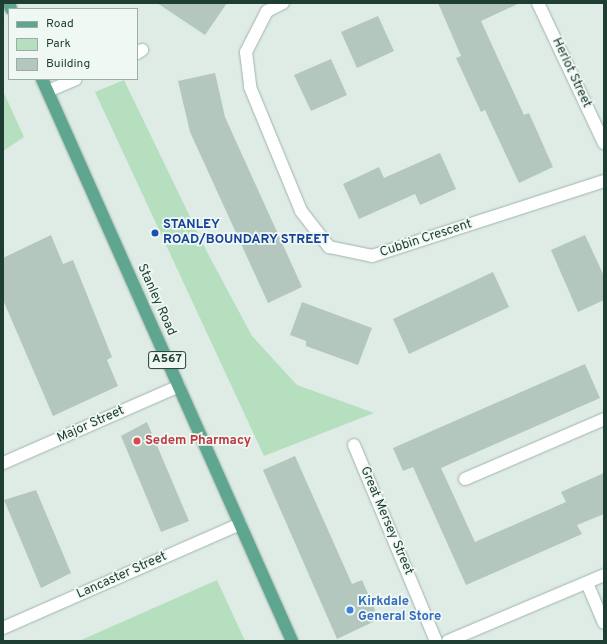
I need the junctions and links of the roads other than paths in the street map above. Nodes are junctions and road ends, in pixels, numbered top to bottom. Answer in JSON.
{"nodes":[{"id":1,"x":283,"y":3,"type":"edge"},
{"id":2,"x":538,"y":3,"type":"edge"},
{"id":3,"x":42,"y":80,"type":"edge"},
{"id":4,"x":74,"y":80,"type":"edge"},
{"id":5,"x":48,"y":91,"type":"junction"},
{"id":6,"x":604,"y":143,"type":"edge"},
{"id":7,"x":604,"y":181,"type":"edge"},
{"id":8,"x":178,"y":386,"type":"junction"},
{"id":9,"x":604,"y":419,"type":"edge"},
{"id":10,"x":354,"y":445,"type":"dead end"},
{"id":11,"x":3,"y":463,"type":"edge"},
{"id":12,"x":465,"y":480,"type":"dead end"},
{"id":13,"x":240,"y":524,"type":"junction"},
{"id":14,"x":604,"y":575,"type":"edge"},
{"id":15,"x":586,"y":583,"type":"junction"},
{"id":16,"x":604,"y":623,"type":"edge"},
{"id":17,"x":3,"y":628,"type":"edge"},
{"id":18,"x":292,"y":641,"type":"edge"},
{"id":19,"x":436,"y":641,"type":"edge"},
{"id":20,"x":448,"y":641,"type":"edge"}],
"edges":[{"from":1,"to":7,"type":"street","name":"Cubbin Crescent"},
{"from":2,"to":6,"type":"street","name":"Heriot Street"},
{"from":3,"to":5,"type":"main road","name":"Stanley Road","number":"A567"},
{"from":4,"to":5,"type":"street"},
{"from":5,"to":8,"type":"main road","name":"Stanley Road","number":"A567"},
{"from":8,"to":11,"type":"street","name":"Major Street"},
{"from":8,"to":13,"type":"main road","name":"Stanley Road","number":"A567"},
{"from":9,"to":12,"type":"street"},
{"from":10,"to":19,"type":"street","name":"Great Mersey Street"},
{"from":13,"to":17,"type":"street","name":"Lancaster Street"},
{"from":13,"to":18,"type":"main road","name":"Stanley Road","number":"A567"},
{"from":14,"to":15,"type":"street"},
{"from":15,"to":16,"type":"street"},
{"from":15,"to":20,"type":"street"}]}
